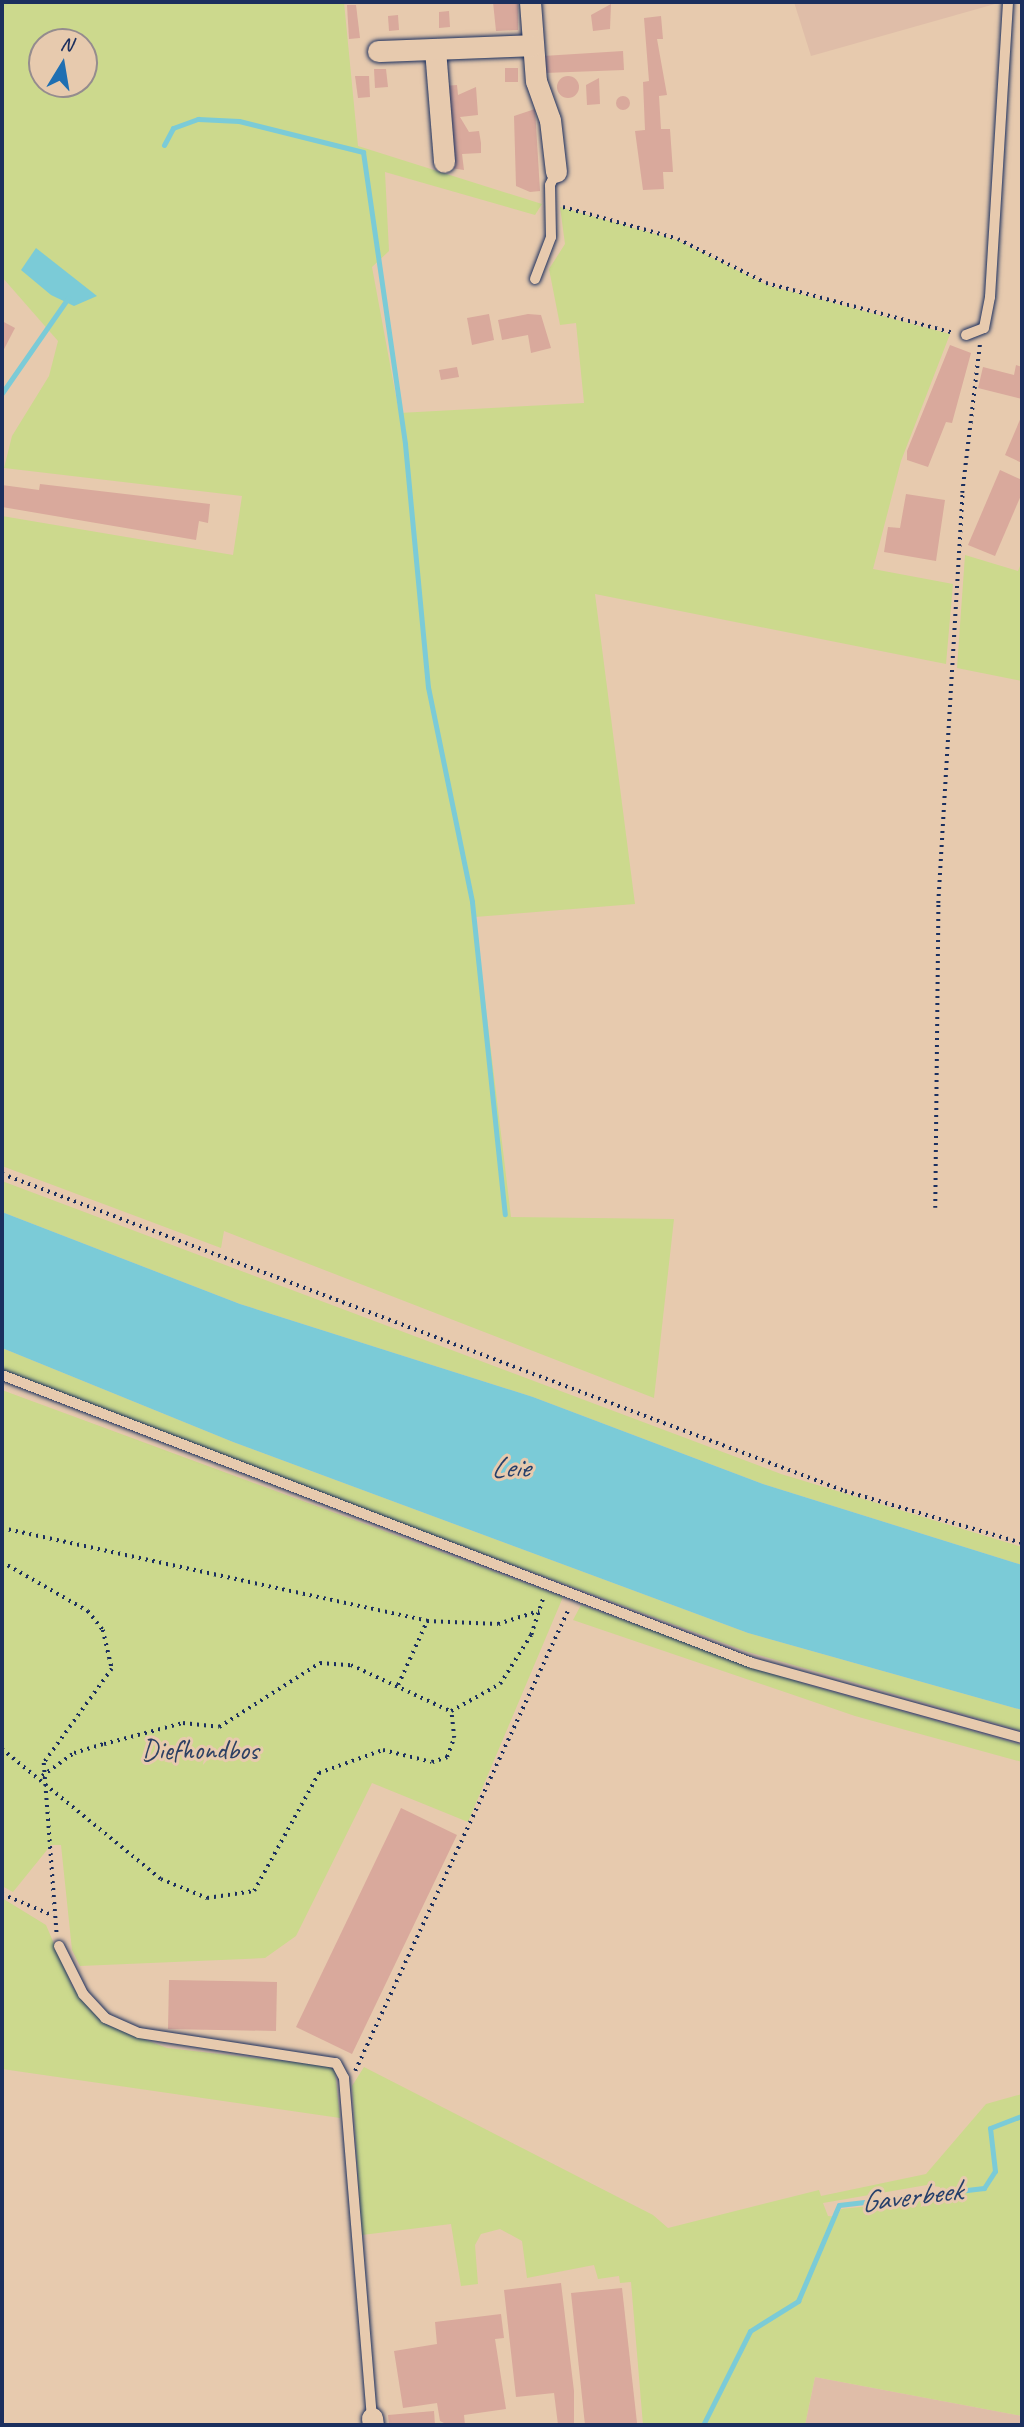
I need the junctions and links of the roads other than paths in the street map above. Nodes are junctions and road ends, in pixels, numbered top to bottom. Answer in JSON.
{"nodes":[{"id":1,"x":530,"y":2,"type":"edge"},
{"id":2,"x":1007,"y":2,"type":"edge"},
{"id":3,"x":532,"y":45,"type":"junction"},
{"id":4,"x":435,"y":49,"type":"junction"},
{"id":5,"x":378,"y":51,"type":"dead end"},
{"id":6,"x":444,"y":162,"type":"dead end"},
{"id":7,"x":556,"y":172,"type":"joint"},
{"id":8,"x":535,"y":279,"type":"dead end"},
{"id":9,"x":967,"y":335,"type":"road end"},
{"id":10,"x":2,"y":1375,"type":"edge"},
{"id":11,"x":1022,"y":1738,"type":"edge"},
{"id":12,"x":59,"y":1946,"type":"road end"},
{"id":13,"x":373,"y":2422,"type":"edge"}],
"edges":[{"from":1,"to":3,"type":"street"},
{"from":2,"to":9,"type":"lane"},
{"from":3,"to":4,"type":"street"},
{"from":3,"to":7,"type":"street"},
{"from":4,"to":5,"type":"street"},
{"from":4,"to":6,"type":"street"},
{"from":7,"to":8,"type":"lane"},
{"from":10,"to":11,"type":"lane"},
{"from":12,"to":13,"type":"lane"}]}
